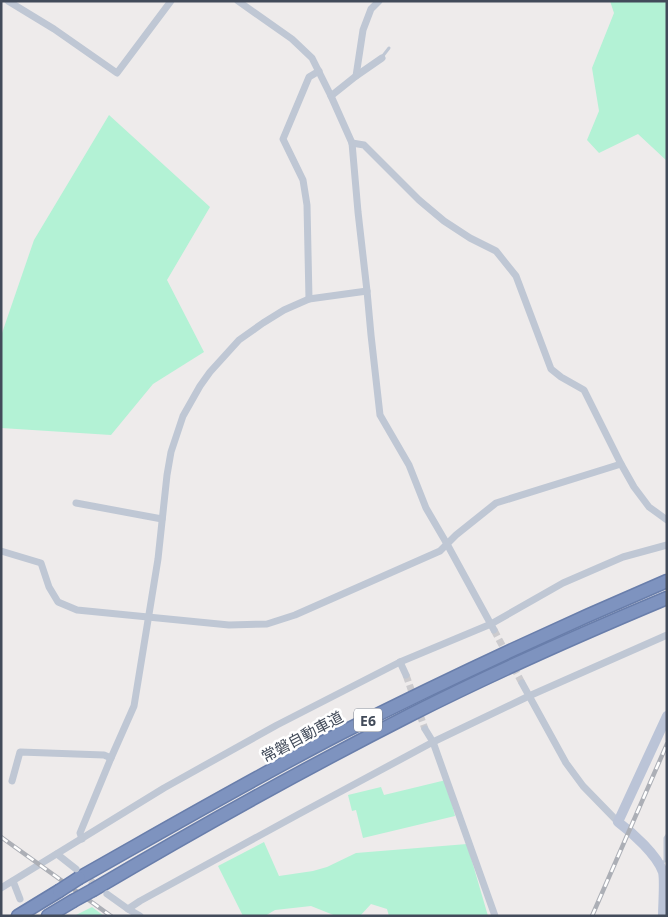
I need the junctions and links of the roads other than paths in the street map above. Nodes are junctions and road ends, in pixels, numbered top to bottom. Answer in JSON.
{"nodes":[{"id":1,"x":8,"y":1,"type":"edge"},
{"id":2,"x":171,"y":1,"type":"edge"},
{"id":3,"x":238,"y":1,"type":"edge"},
{"id":4,"x":379,"y":1,"type":"edge"},
{"id":5,"x":389,"y":48,"type":"dead end"},
{"id":6,"x":382,"y":58,"type":"joint"},
{"id":7,"x":319,"y":71,"type":"junction"},
{"id":8,"x":356,"y":76,"type":"junction"},
{"id":9,"x":331,"y":96,"type":"junction"},
{"id":10,"x":352,"y":143,"type":"junction"},
{"id":11,"x":367,"y":291,"type":"junction"},
{"id":12,"x":309,"y":299,"type":"junction"},
{"id":13,"x":621,"y":464,"type":"junction"},
{"id":14,"x":76,"y":502,"type":"dead end"},
{"id":15,"x":162,"y":519,"type":"junction"},
{"id":16,"x":667,"y":520,"type":"edge"},
{"id":17,"x":447,"y":544,"type":"junction"},
{"id":18,"x":667,"y":545,"type":"edge"},
{"id":19,"x":1,"y":551,"type":"edge"},
{"id":20,"x":667,"y":581,"type":"edge"},
{"id":21,"x":667,"y":598,"type":"edge"},
{"id":22,"x":148,"y":616,"type":"junction"},
{"id":23,"x":492,"y":627,"type":"junction"},
{"id":24,"x":667,"y":635,"type":"edge"},
{"id":25,"x":400,"y":662,"type":"junction"},
{"id":26,"x":406,"y":675,"type":"tunnel mouth"},
{"id":27,"x":522,"y":683,"type":"tunnel mouth"},
{"id":28,"x":529,"y":696,"type":"junction"},
{"id":29,"x":667,"y":716,"type":"edge"},
{"id":30,"x":425,"y":729,"type":"tunnel mouth"},
{"id":31,"x":432,"y":742,"type":"junction"},
{"id":32,"x":111,"y":758,"type":"junction"},
{"id":33,"x":12,"y":781,"type":"dead end"},
{"id":34,"x":618,"y":822,"type":"junction"},
{"id":35,"x":667,"y":835,"type":"edge"},
{"id":36,"x":82,"y":839,"type":"junction"},
{"id":37,"x":57,"y":854,"type":"junction"},
{"id":38,"x":663,"y":870,"type":"edge"},
{"id":39,"x":77,"y":873,"type":"junction"},
{"id":40,"x":13,"y":881,"type":"junction"},
{"id":41,"x":1,"y":888,"type":"edge"},
{"id":42,"x":107,"y":894,"type":"tunnel mouth"},
{"id":43,"x":20,"y":899,"type":"dead end"},
{"id":44,"x":128,"y":909,"type":"junction"},
{"id":45,"x":18,"y":916,"type":"edge"},
{"id":46,"x":48,"y":916,"type":"edge"},
{"id":47,"x":140,"y":916,"type":"edge"},
{"id":48,"x":495,"y":916,"type":"edge"},
{"id":49,"x":663,"y":916,"type":"edge"}],
"edges":[{"from":1,"to":2,"type":"street"},
{"from":3,"to":7,"type":"street"},
{"from":4,"to":8,"type":"street"},
{"from":5,"to":6,"type":"lane"},
{"from":6,"to":8,"type":"street"},
{"from":7,"to":9,"type":"street"},
{"from":7,"to":12,"type":"street"},
{"from":8,"to":9,"type":"street"},
{"from":9,"to":10,"type":"street"},
{"from":10,"to":11,"type":"street"},
{"from":10,"to":13,"type":"street"},
{"from":11,"to":12,"type":"street"},
{"from":11,"to":17,"type":"street"},
{"from":12,"to":15,"type":"street"},
{"from":13,"to":16,"type":"street"},
{"from":13,"to":17,"type":"street"},
{"from":14,"to":15,"type":"street"},
{"from":15,"to":22,"type":"street"},
{"from":17,"to":22,"type":"street"},
{"from":17,"to":23,"type":"street"},
{"from":18,"to":23,"type":"street"},
{"from":19,"to":22,"type":"street"},
{"from":20,"to":39,"type":"highway","name":"常磐自動車道","number":"E6"},
{"from":21,"to":46,"type":"highway","number":"E6","bridge":true},
{"from":22,"to":32,"type":"street"},
{"from":23,"to":25,"type":"street"},
{"from":24,"to":28,"type":"street"},
{"from":25,"to":26,"type":"street"},
{"from":25,"to":36,"type":"street"},
{"from":27,"to":28,"type":"street"},
{"from":28,"to":31,"type":"street"},
{"from":28,"to":34,"type":"street"},
{"from":29,"to":34,"type":"street"},
{"from":30,"to":31,"type":"street"},
{"from":31,"to":44,"type":"street"},
{"from":31,"to":48,"type":"street"},
{"from":32,"to":33,"type":"street"},
{"from":32,"to":36,"type":"street"},
{"from":34,"to":38,"type":"street"},
{"from":35,"to":38,"type":"lane"},
{"from":36,"to":37,"type":"street"},
{"from":37,"to":39,"type":"street"},
{"from":37,"to":40,"type":"street"},
{"from":38,"to":49,"type":"street"},
{"from":39,"to":45,"type":"highway","name":"常磐自動車道","number":"E6","bridge":true},
{"from":40,"to":41,"type":"street"},
{"from":40,"to":43,"type":"street"},
{"from":42,"to":44,"type":"street"},
{"from":44,"to":47,"type":"street"}]}
